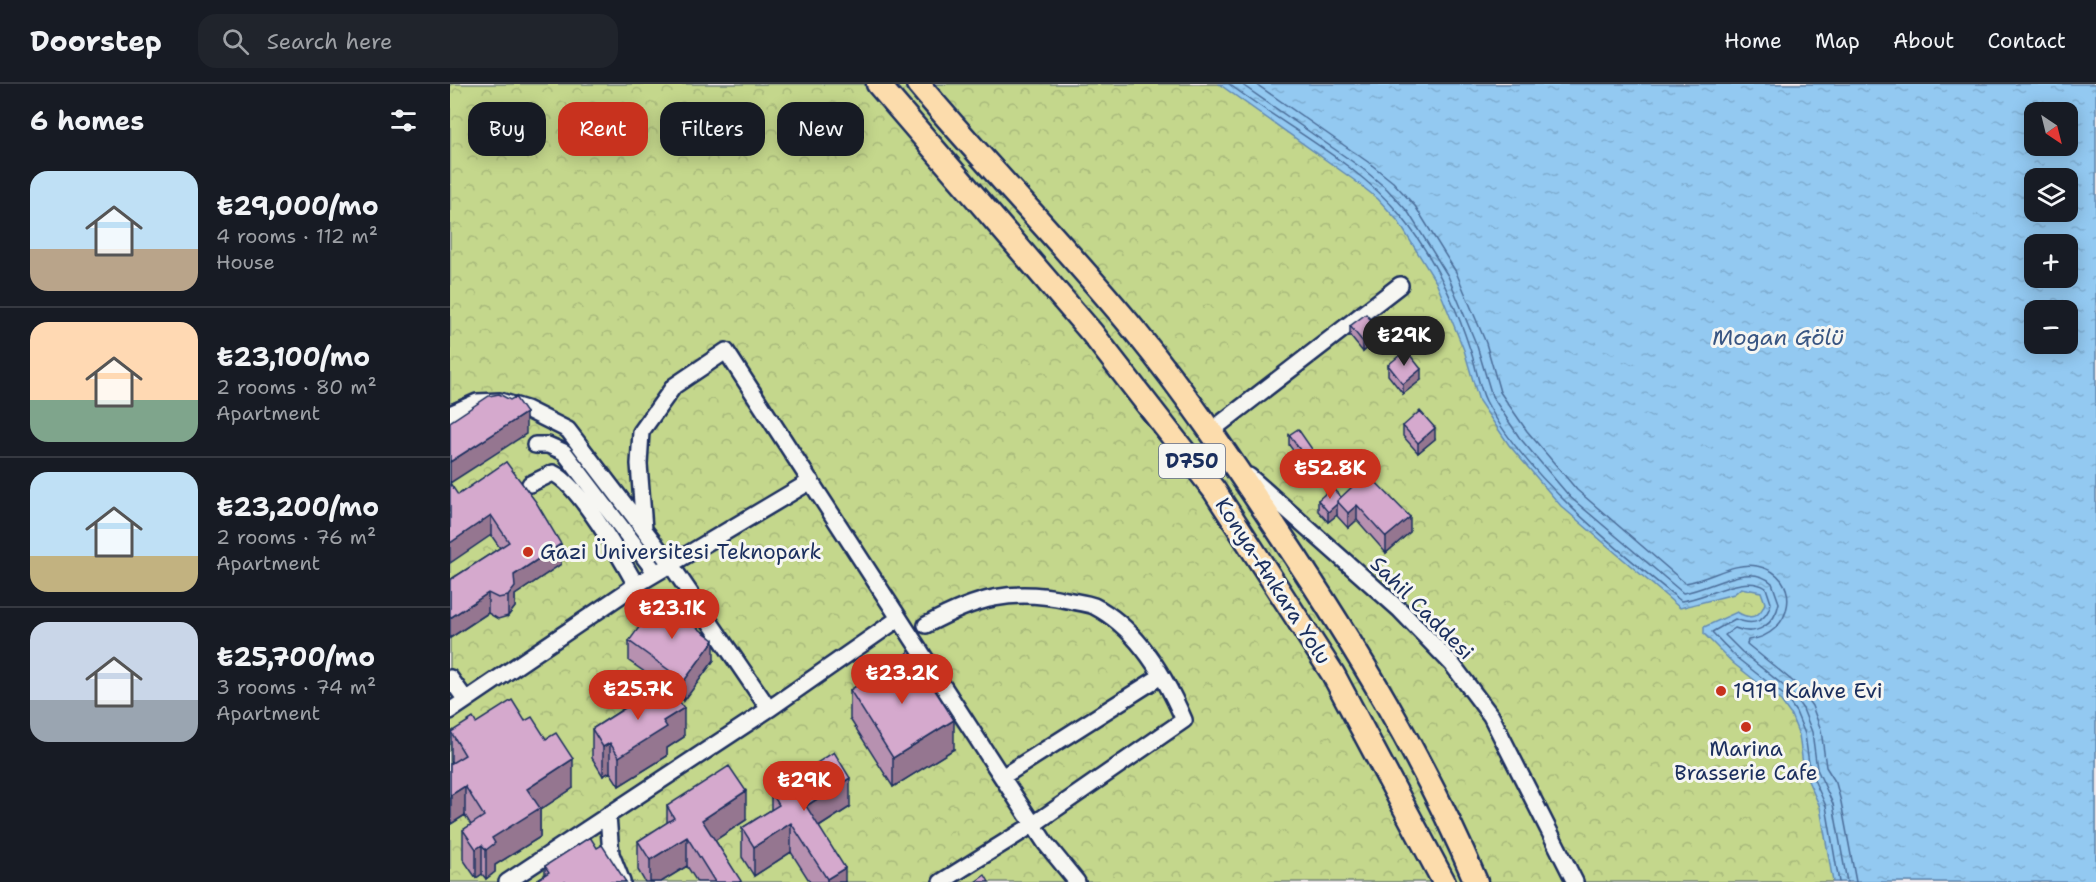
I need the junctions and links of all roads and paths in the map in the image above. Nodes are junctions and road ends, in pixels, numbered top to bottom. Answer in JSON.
{"nodes":[{"id":1,"x":878,"y":84,"type":"edge"},
{"id":2,"x":918,"y":84,"type":"edge"},
{"id":3,"x":1400,"y":285,"type":"dead end"},
{"id":4,"x":450,"y":414,"type":"edge"},
{"id":5,"x":1211,"y":431,"type":"junction"},
{"id":6,"x":535,"y":445,"type":"dead end"},
{"id":7,"x":1231,"y":460,"type":"junction"},
{"id":8,"x":811,"y":481,"type":"junction"},
{"id":9,"x":530,"y":484,"type":"dead end"},
{"id":10,"x":644,"y":529,"type":"junction"},
{"id":11,"x":671,"y":565,"type":"junction"},
{"id":12,"x":656,"y":573,"type":"junction"},
{"id":13,"x":636,"y":585,"type":"junction"},
{"id":14,"x":898,"y":619,"type":"junction"},
{"id":15,"x":926,"y":625,"type":"dead end"},
{"id":16,"x":1161,"y":676,"type":"junction"},
{"id":17,"x":450,"y":678,"type":"edge"},
{"id":18,"x":466,"y":700,"type":"junction"},
{"id":19,"x":769,"y":709,"type":"junction"},
{"id":20,"x":450,"y":711,"type":"edge"},
{"id":21,"x":1002,"y":777,"type":"junction"},
{"id":22,"x":608,"y":815,"type":"junction"},
{"id":23,"x":1034,"y":824,"type":"junction"},
{"id":24,"x":507,"y":882,"type":"edge"},
{"id":25,"x":622,"y":882,"type":"edge"},
{"id":26,"x":941,"y":882,"type":"edge"},
{"id":27,"x":1077,"y":882,"type":"edge"},
{"id":28,"x":1444,"y":882,"type":"edge"},
{"id":29,"x":1476,"y":882,"type":"edge"},
{"id":30,"x":1575,"y":882,"type":"edge"}],
"edges":[{"from":1,"to":28,"type":"highway","name":"Konya-Ankara Yolu","number":"D750"},
{"from":2,"to":5,"type":"highway","number":"D750"},
{"from":3,"to":5,"type":"street"},
{"from":4,"to":10,"type":"street"},
{"from":5,"to":7,"type":"highway","number":"D750"},
{"from":6,"to":12,"type":"street"},
{"from":7,"to":29,"type":"highway","number":"D750"},
{"from":7,"to":30,"type":"street","name":"Sahil Caddesi"},
{"from":8,"to":10,"type":"street"},
{"from":8,"to":11,"type":"street"},
{"from":8,"to":14,"type":"street"},
{"from":9,"to":13,"type":"street"},
{"from":10,"to":11,"type":"street"},
{"from":11,"to":12,"type":"street"},
{"from":11,"to":19,"type":"street"},
{"from":12,"to":13,"type":"street"},
{"from":13,"to":18,"type":"street"},
{"from":14,"to":19,"type":"street"},
{"from":14,"to":21,"type":"street"},
{"from":15,"to":16,"type":"street"},
{"from":16,"to":21,"type":"street"},
{"from":16,"to":23,"type":"street"},
{"from":17,"to":18,"type":"street"},
{"from":18,"to":20,"type":"street"},
{"from":19,"to":22,"type":"street"},
{"from":21,"to":23,"type":"street"},
{"from":22,"to":24,"type":"street"},
{"from":22,"to":25,"type":"street"},
{"from":23,"to":26,"type":"street"},
{"from":23,"to":27,"type":"street"}]}
